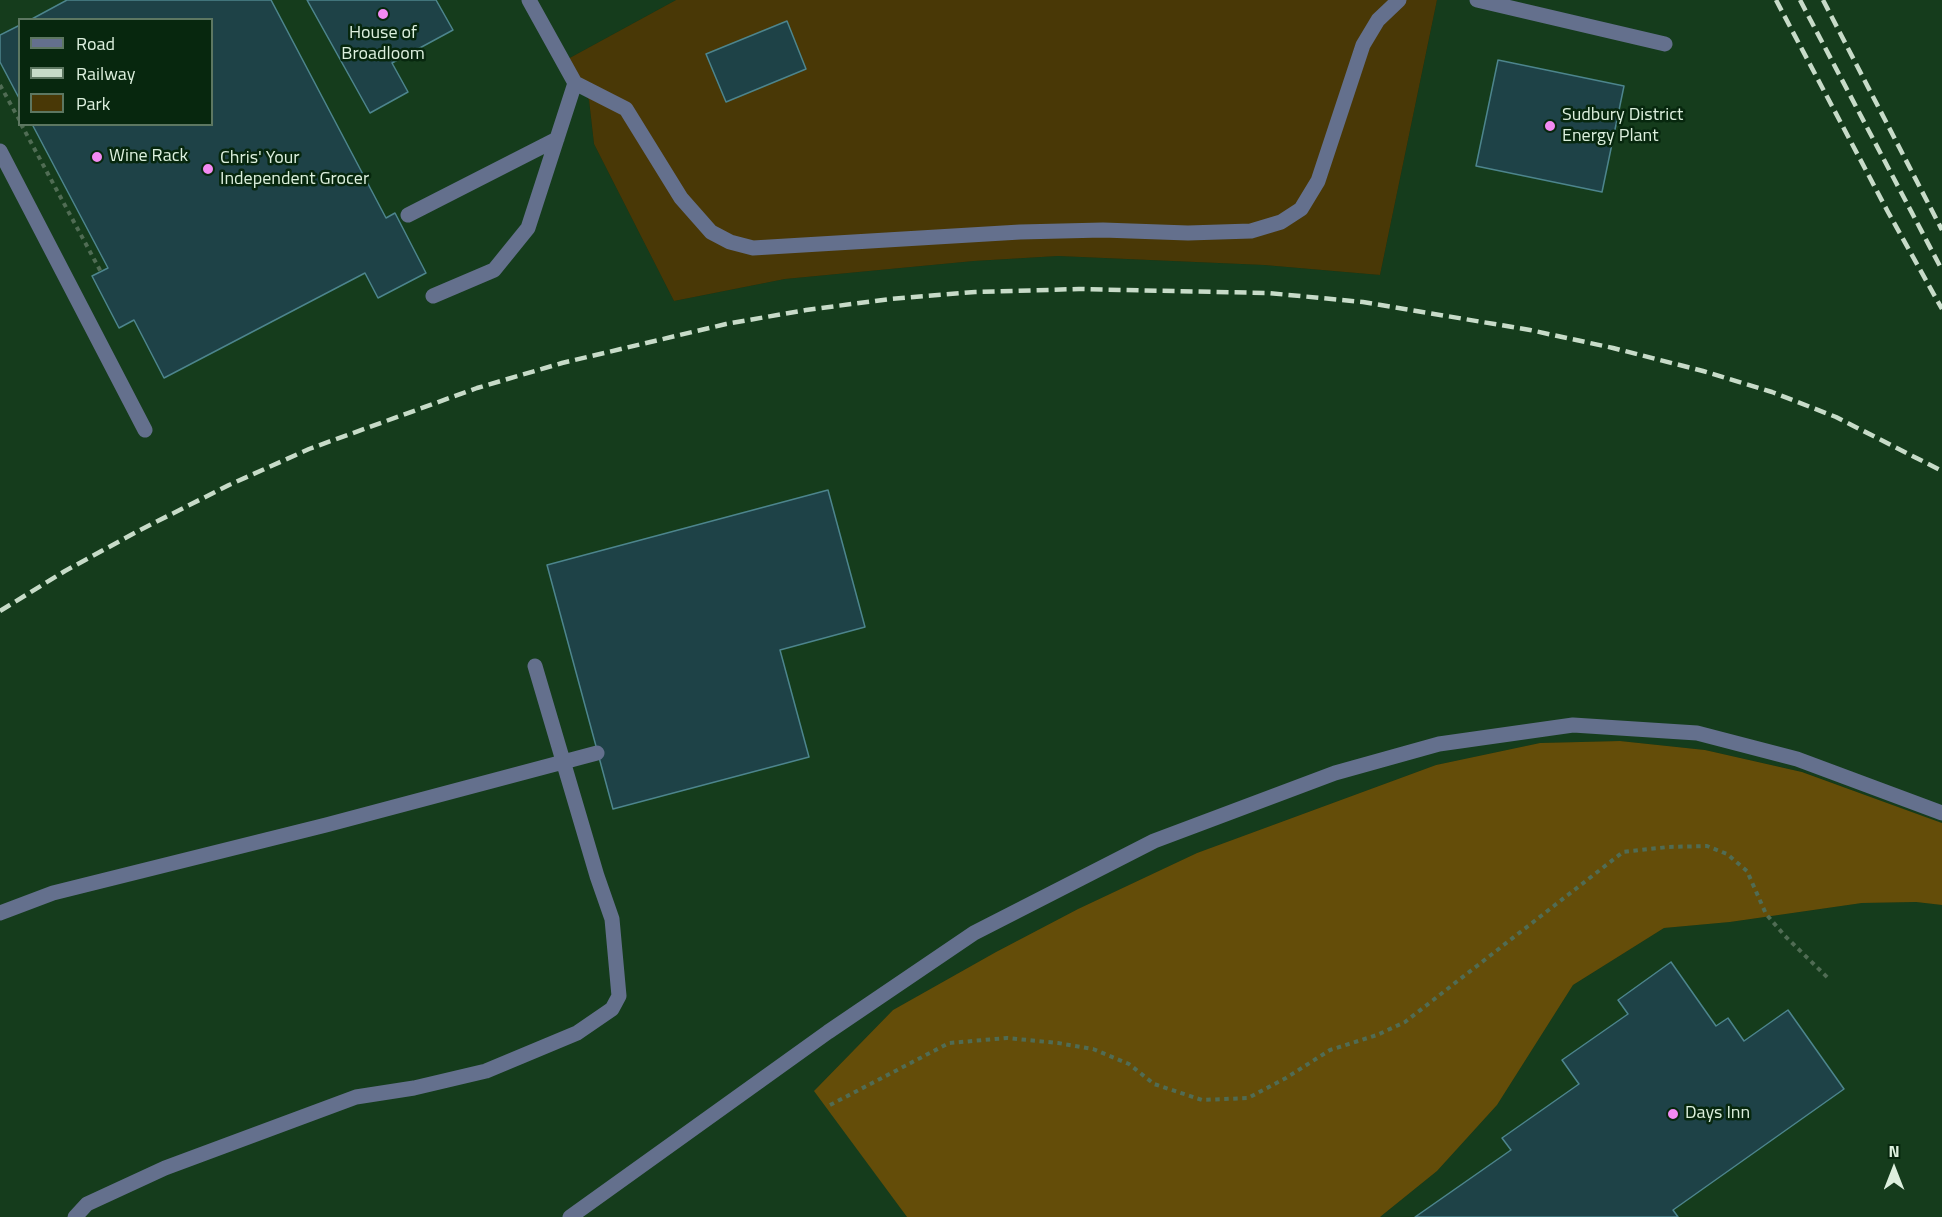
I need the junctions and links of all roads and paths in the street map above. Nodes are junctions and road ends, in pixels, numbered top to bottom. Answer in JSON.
{"nodes":[{"id":1,"x":530,"y":0,"type":"edge"},
{"id":2,"x":1399,"y":0,"type":"edge"},
{"id":3,"x":1477,"y":0,"type":"edge"},
{"id":4,"x":1665,"y":44,"type":"dead end"},
{"id":5,"x":575,"y":83,"type":"junction"},
{"id":6,"x":0,"y":85,"type":"edge"},
{"id":7,"x":18,"y":119,"type":"edge"},
{"id":8,"x":22,"y":126,"type":"edge"},
{"id":9,"x":557,"y":139,"type":"junction"},
{"id":10,"x":0,"y":152,"type":"edge"},
{"id":11,"x":408,"y":215,"type":"dead end"},
{"id":12,"x":101,"y":272,"type":"dead end"},
{"id":13,"x":433,"y":296,"type":"dead end"},
{"id":14,"x":145,"y":430,"type":"dead end"},
{"id":15,"x":535,"y":666,"type":"dead end"},
{"id":16,"x":597,"y":753,"type":"dead end"},
{"id":17,"x":564,"y":762,"type":"junction"},
{"id":18,"x":1942,"y":813,"type":"edge"},
{"id":19,"x":0,"y":913,"type":"edge"},
{"id":20,"x":1828,"y":978,"type":"dead end"},
{"id":21,"x":830,"y":1105,"type":"dead end"},
{"id":22,"x":75,"y":1217,"type":"edge"},
{"id":23,"x":570,"y":1217,"type":"edge"}],
"edges":[{"from":1,"to":5,"type":"street"},
{"from":2,"to":5,"type":"street"},
{"from":3,"to":4,"type":"street"},
{"from":5,"to":9,"type":"street"},
{"from":6,"to":7,"type":"path"},
{"from":8,"to":12,"type":"path"},
{"from":9,"to":11,"type":"street"},
{"from":9,"to":13,"type":"street"},
{"from":10,"to":14,"type":"street"},
{"from":15,"to":17,"type":"street"},
{"from":16,"to":17,"type":"street"},
{"from":17,"to":19,"type":"street"},
{"from":17,"to":22,"type":"street"},
{"from":18,"to":23,"type":"street"},
{"from":20,"to":21,"type":"path"}]}
